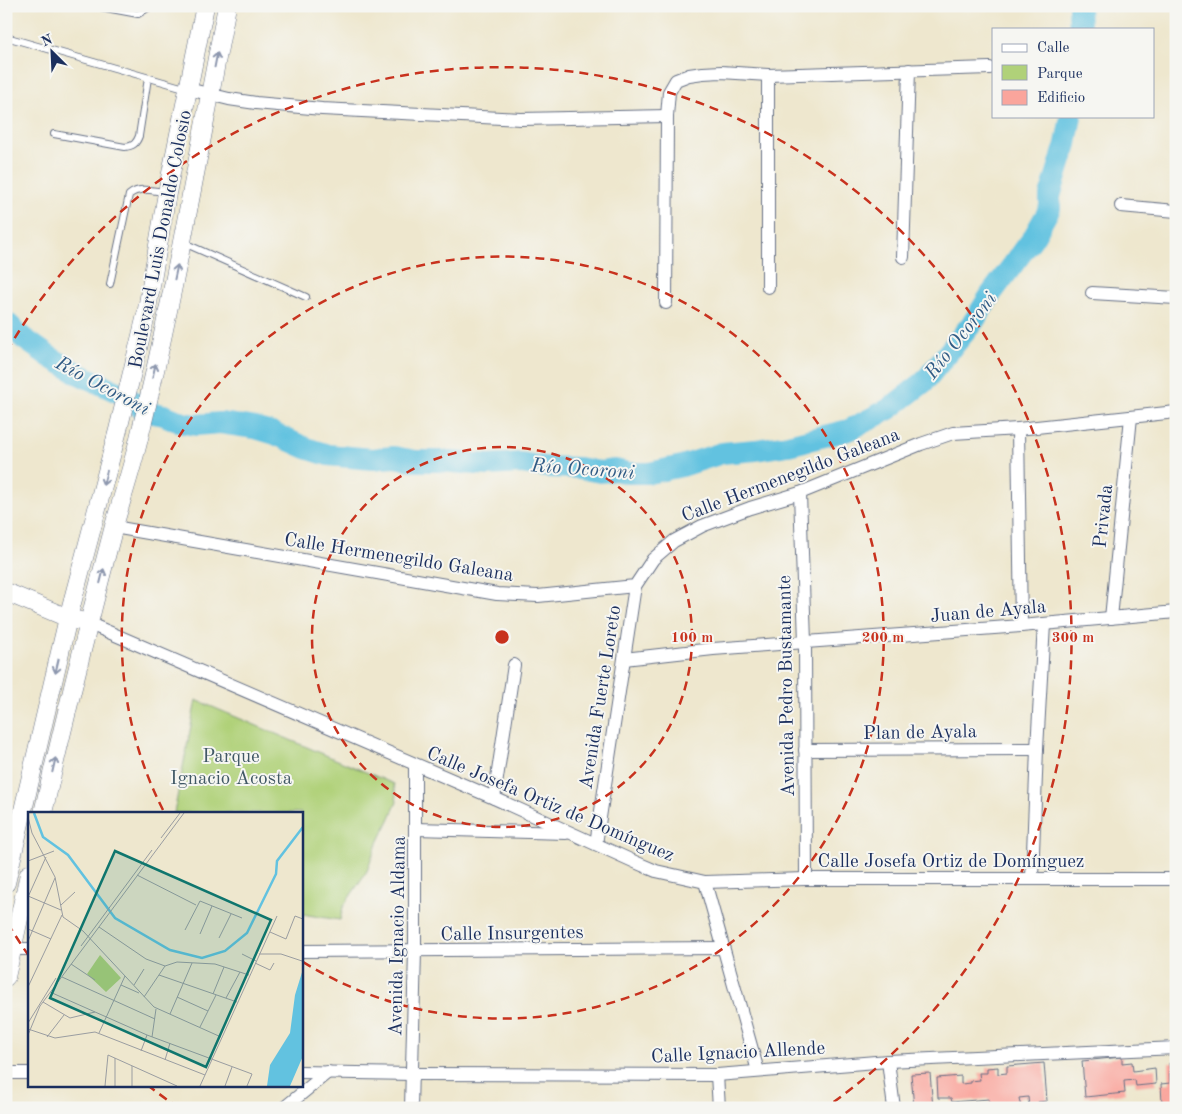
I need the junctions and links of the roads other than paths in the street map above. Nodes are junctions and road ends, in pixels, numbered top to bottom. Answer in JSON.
{"nodes":[{"id":1,"x":95,"y":6,"type":"edge"},
{"id":2,"x":151,"y":6,"type":"edge"},
{"id":3,"x":205,"y":6,"type":"edge"},
{"id":4,"x":228,"y":6,"type":"edge"},
{"id":5,"x":6,"y":37,"type":"edge"},
{"id":6,"x":990,"y":68,"type":"dead end"},
{"id":7,"x":909,"y":70,"type":"junction"},
{"id":8,"x":768,"y":75,"type":"junction"},
{"id":9,"x":148,"y":78,"type":"junction"},
{"id":10,"x":188,"y":89,"type":"junction"},
{"id":11,"x":210,"y":95,"type":"junction"},
{"id":12,"x":667,"y":116,"type":"junction"},
{"id":13,"x":54,"y":134,"type":"dead end"},
{"id":14,"x":167,"y":193,"type":"junction"},
{"id":15,"x":1122,"y":206,"type":"dead end"},
{"id":16,"x":1176,"y":211,"type":"edge"},
{"id":17,"x":182,"y":242,"type":"junction"},
{"id":18,"x":903,"y":257,"type":"dead end"},
{"id":19,"x":110,"y":284,"type":"dead end"},
{"id":20,"x":768,"y":287,"type":"dead end"},
{"id":21,"x":1092,"y":293,"type":"dead end"},
{"id":22,"x":306,"y":297,"type":"dead end"},
{"id":23,"x":1176,"y":298,"type":"edge"},
{"id":24,"x":666,"y":303,"type":"dead end"},
{"id":25,"x":1176,"y":412,"type":"edge"},
{"id":26,"x":1131,"y":417,"type":"junction"},
{"id":27,"x":1018,"y":429,"type":"junction"},
{"id":28,"x":800,"y":493,"type":"junction"},
{"id":29,"x":114,"y":527,"type":"junction"},
{"id":30,"x":635,"y":586,"type":"junction"},
{"id":31,"x":6,"y":592,"type":"edge"},
{"id":32,"x":1176,"y":612,"type":"edge"},
{"id":33,"x":68,"y":618,"type":"junction"},
{"id":34,"x":1111,"y":618,"type":"junction"},
{"id":35,"x":90,"y":624,"type":"junction"},
{"id":36,"x":1044,"y":624,"type":"junction"},
{"id":37,"x":1021,"y":626,"type":"junction"},
{"id":38,"x":805,"y":642,"type":"junction"},
{"id":39,"x":624,"y":660,"type":"junction"},
{"id":40,"x":514,"y":665,"type":"dead end"},
{"id":41,"x":1037,"y":749,"type":"junction"},
{"id":42,"x":805,"y":750,"type":"junction"},
{"id":43,"x":415,"y":765,"type":"junction"},
{"id":44,"x":494,"y":798,"type":"junction"},
{"id":45,"x":43,"y":812,"type":"edge"},
{"id":46,"x":416,"y":829,"type":"junction"},
{"id":47,"x":573,"y":833,"type":"junction"},
{"id":48,"x":596,"y":844,"type":"junction"},
{"id":49,"x":1032,"y":878,"type":"junction"},
{"id":50,"x":806,"y":879,"type":"junction"},
{"id":51,"x":1176,"y":879,"type":"edge"},
{"id":52,"x":28,"y":882,"type":"edge"},
{"id":53,"x":705,"y":882,"type":"junction"},
{"id":54,"x":6,"y":883,"type":"edge"},
{"id":55,"x":723,"y":948,"type":"junction"},
{"id":56,"x":20,"y":949,"type":"edge"},
{"id":57,"x":302,"y":951,"type":"edge"},
{"id":58,"x":415,"y":951,"type":"junction"},
{"id":59,"x":6,"y":976,"type":"edge"},
{"id":60,"x":1176,"y":1048,"type":"edge"},
{"id":61,"x":888,"y":1061,"type":"junction"},
{"id":62,"x":758,"y":1071,"type":"junction"},
{"id":63,"x":302,"y":1072,"type":"edge"},
{"id":64,"x":328,"y":1072,"type":"junction"},
{"id":65,"x":6,"y":1073,"type":"edge"},
{"id":66,"x":28,"y":1073,"type":"edge"},
{"id":67,"x":412,"y":1074,"type":"junction"},
{"id":68,"x":717,"y":1075,"type":"junction"},
{"id":69,"x":284,"y":1108,"type":"edge"},
{"id":70,"x":411,"y":1108,"type":"edge"},
{"id":71,"x":719,"y":1108,"type":"edge"},
{"id":72,"x":894,"y":1108,"type":"edge"}],
"edges":[{"from":1,"to":2,"type":"lane"},
{"from":3,"to":10,"type":"main road","name":"Boulevard Luis Donaldo Colosio"},
{"from":11,"to":4,"type":"main road","name":"Boulevard Luis Donaldo Colosio","one_way":true},
{"from":5,"to":9,"type":"lane"},
{"from":6,"to":7,"type":"street"},
{"from":7,"to":8,"type":"street"},
{"from":7,"to":18,"type":"street"},
{"from":8,"to":12,"type":"street"},
{"from":8,"to":20,"type":"street"},
{"from":9,"to":10,"type":"lane"},
{"from":9,"to":13,"type":"lane"},
{"from":10,"to":11,"type":"street"},
{"from":10,"to":14,"type":"main road","name":"Boulevard Luis Donaldo Colosio"},
{"from":11,"to":12,"type":"street"},
{"from":11,"to":17,"type":"main road","name":"Boulevard Luis Donaldo Colosio"},
{"from":12,"to":24,"type":"street"},
{"from":14,"to":19,"type":"lane"},
{"from":14,"to":33,"type":"main road","name":"Boulevard Luis Donaldo Colosio","one_way":true},
{"from":15,"to":16,"type":"street"},
{"from":17,"to":22,"type":"lane"},
{"from":29,"to":17,"type":"main road","name":"Boulevard Luis Donaldo Colosio","one_way":true},
{"from":21,"to":23,"type":"street"},
{"from":25,"to":26,"type":"street","name":"Calle Hermenegildo Galeana"},
{"from":26,"to":27,"type":"street","name":"Calle Hermenegildo Galeana"},
{"from":26,"to":34,"type":"street","name":"Privada"},
{"from":27,"to":28,"type":"street","name":"Calle Hermenegildo Galeana"},
{"from":27,"to":37,"type":"street"},
{"from":28,"to":30,"type":"street","name":"Calle Hermenegildo Galeana"},
{"from":28,"to":38,"type":"street","name":"Avenida Pedro Bustamante"},
{"from":29,"to":30,"type":"street","name":"Calle Hermenegildo Galeana"},
{"from":35,"to":29,"type":"main road","name":"Boulevard Luis Donaldo Colosio","one_way":true},
{"from":30,"to":39,"type":"street","name":"Avenida Fuerte Loreto"},
{"from":31,"to":33,"type":"main road"},
{"from":32,"to":34,"type":"street","name":"Juan de Ayala"},
{"from":33,"to":35,"type":"main road"},
{"from":33,"to":54,"type":"main road","name":"Boulevard Luis Donaldo Colosio","one_way":true},
{"from":34,"to":36,"type":"street","name":"Juan de Ayala"},
{"from":35,"to":43,"type":"street","name":"Calle Josefa Ortiz de Domínguez"},
{"from":45,"to":35,"type":"main road","name":"Boulevard Luis Donaldo Colosio","one_way":true},
{"from":36,"to":37,"type":"street","name":"Juan de Ayala"},
{"from":36,"to":41,"type":"street"},
{"from":37,"to":38,"type":"street","name":"Juan de Ayala"},
{"from":38,"to":39,"type":"street","name":"Juan de Ayala"},
{"from":38,"to":42,"type":"street","name":"Avenida Pedro Bustamante"},
{"from":39,"to":48,"type":"street","name":"Avenida Fuerte Loreto"},
{"from":40,"to":44,"type":"street"},
{"from":41,"to":42,"type":"street","name":"Plan de Ayala"},
{"from":41,"to":49,"type":"street"},
{"from":42,"to":50,"type":"street","name":"Avenida Pedro Bustamante"},
{"from":43,"to":44,"type":"street","name":"Calle Josefa Ortiz de Domínguez"},
{"from":43,"to":46,"type":"street","name":"Avenida Ignacio Aldama"},
{"from":44,"to":47,"type":"street","name":"Calle Josefa Ortiz de Domínguez"},
{"from":46,"to":47,"type":"street"},
{"from":46,"to":58,"type":"street","name":"Avenida Ignacio Aldama"},
{"from":47,"to":48,"type":"street","name":"Calle Josefa Ortiz de Domínguez"},
{"from":48,"to":53,"type":"street","name":"Calle Josefa Ortiz de Domínguez"},
{"from":49,"to":50,"type":"street","name":"Calle Josefa Ortiz de Domínguez"},
{"from":49,"to":51,"type":"street","name":"Calle Josefa Ortiz de Domínguez"},
{"from":50,"to":53,"type":"street","name":"Calle Josefa Ortiz de Domínguez"},
{"from":52,"to":56,"type":"main road"},
{"from":53,"to":55,"type":"street"},
{"from":55,"to":58,"type":"street","name":"Calle Insurgentes"},
{"from":55,"to":62,"type":"street"},
{"from":56,"to":59,"type":"main road"},
{"from":57,"to":58,"type":"street","name":"Calle Insurgentes"},
{"from":58,"to":67,"type":"street","name":"Avenida Ignacio Aldama"},
{"from":60,"to":61,"type":"street","name":"Calle Ignacio Allende"},
{"from":61,"to":62,"type":"street","name":"Calle Ignacio Allende"},
{"from":61,"to":72,"type":"street"},
{"from":62,"to":68,"type":"street","name":"Calle Ignacio Allende"},
{"from":63,"to":64,"type":"street","name":"Calle Ignacio Allende"},
{"from":64,"to":67,"type":"street","name":"Calle Ignacio Allende"},
{"from":64,"to":69,"type":"street"},
{"from":65,"to":66,"type":"street"},
{"from":67,"to":68,"type":"street","name":"Calle Ignacio Allende"},
{"from":67,"to":70,"type":"street","name":"Avenida Ignacio Aldama"},
{"from":68,"to":71,"type":"street"}]}
